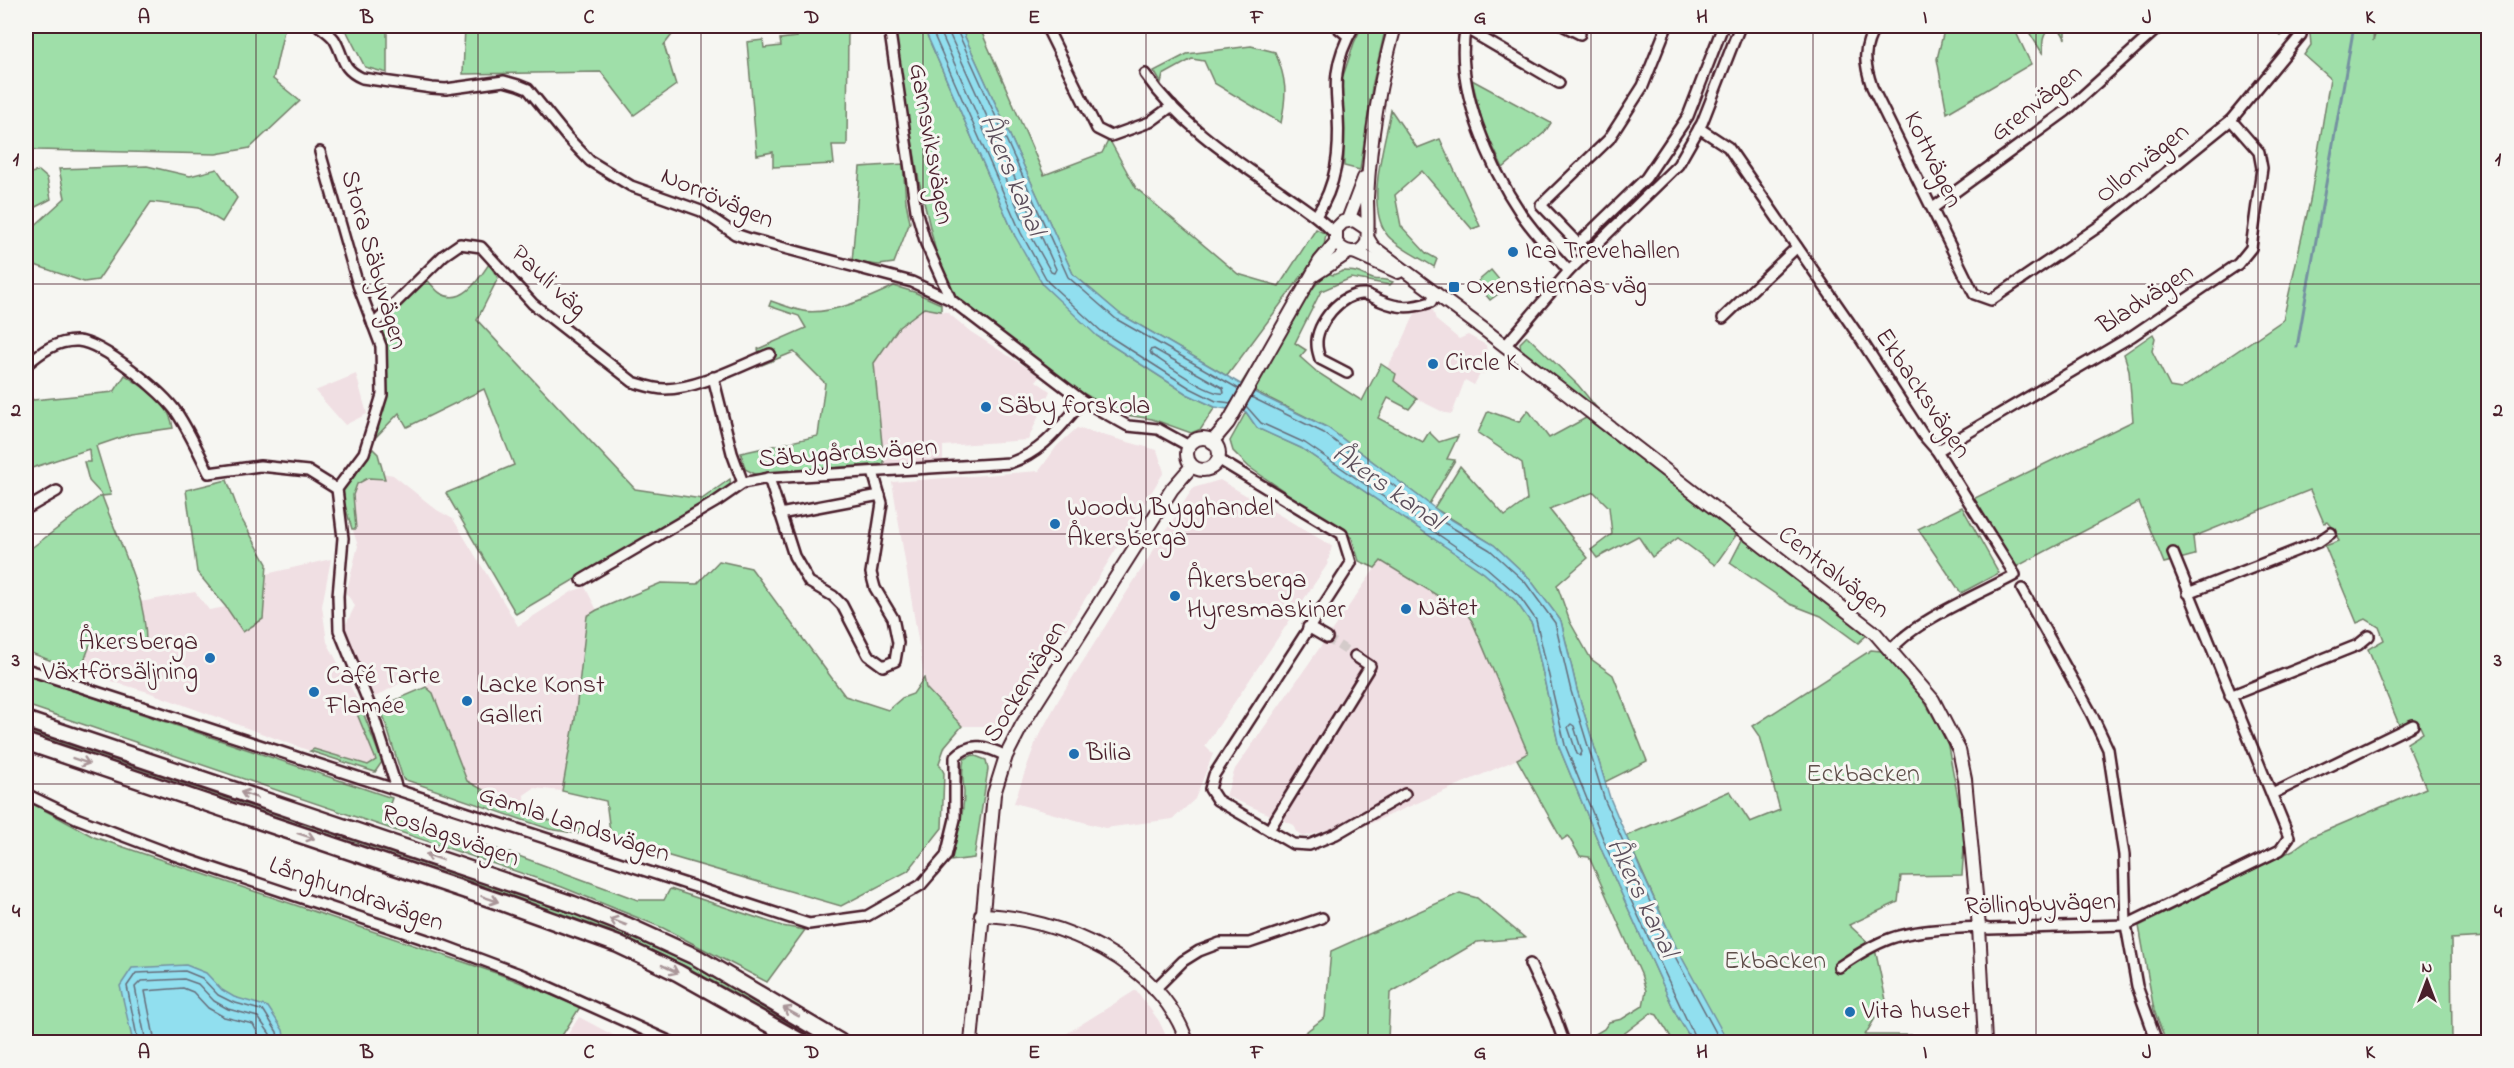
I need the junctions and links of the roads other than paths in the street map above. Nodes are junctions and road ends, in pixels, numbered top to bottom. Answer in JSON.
{"nodes":[{"id":1,"x":319,"y":26,"type":"edge"},
{"id":2,"x":888,"y":26,"type":"edge"},
{"id":3,"x":1046,"y":26,"type":"edge"},
{"id":4,"x":1336,"y":26,"type":"edge"},
{"id":5,"x":1354,"y":26,"type":"edge"},
{"id":6,"x":1395,"y":26,"type":"edge"},
{"id":7,"x":1564,"y":26,"type":"edge"},
{"id":8,"x":1667,"y":26,"type":"edge"},
{"id":9,"x":1740,"y":26,"type":"edge"},
{"id":10,"x":1876,"y":26,"type":"edge"},
{"id":11,"x":2160,"y":26,"type":"edge"},
{"id":12,"x":1466,"y":27,"type":"edge"},
{"id":13,"x":1721,"y":29,"type":"edge"},
{"id":14,"x":1580,"y":34,"type":"dead end"},
{"id":15,"x":1348,"y":36,"type":"junction"},
{"id":16,"x":2301,"y":36,"type":"dead end"},
{"id":17,"x":1734,"y":40,"type":"junction"},
{"id":18,"x":1145,"y":74,"type":"dead end"},
{"id":19,"x":1559,"y":83,"type":"dead end"},
{"id":20,"x":1172,"y":106,"type":"junction"},
{"id":21,"x":2231,"y":120,"type":"junction"},
{"id":22,"x":1699,"y":128,"type":"junction"},
{"id":23,"x":320,"y":152,"type":"dead end"},
{"id":24,"x":1369,"y":163,"type":"junction"},
{"id":25,"x":1933,"y":207,"type":"junction"},
{"id":26,"x":1316,"y":216,"type":"junction"},
{"id":27,"x":1340,"y":230,"type":"junction"},
{"id":28,"x":1367,"y":234,"type":"junction"},
{"id":29,"x":1578,"y":244,"type":"junction"},
{"id":30,"x":1797,"y":247,"type":"junction"},
{"id":31,"x":1351,"y":252,"type":"junction"},
{"id":32,"x":1588,"y":254,"type":"junction"},
{"id":33,"x":1569,"y":271,"type":"junction"},
{"id":34,"x":1314,"y":274,"type":"junction"},
{"id":35,"x":1415,"y":280,"type":"junction"},
{"id":36,"x":1436,"y":292,"type":"junction"},
{"id":37,"x":951,"y":300,"type":"junction"},
{"id":38,"x":1991,"y":300,"type":"joint"},
{"id":39,"x":1723,"y":318,"type":"dead end"},
{"id":40,"x":373,"y":325,"type":"junction"},
{"id":41,"x":1505,"y":346,"type":"junction"},
{"id":42,"x":770,"y":354,"type":"dead end"},
{"id":43,"x":26,"y":365,"type":"edge"},
{"id":44,"x":1347,"y":373,"type":"dead end"},
{"id":45,"x":713,"y":377,"type":"junction"},
{"id":46,"x":1083,"y":401,"type":"junction"},
{"id":47,"x":1212,"y":442,"type":"junction"},
{"id":48,"x":1189,"y":446,"type":"junction"},
{"id":49,"x":1937,"y":451,"type":"junction"},
{"id":50,"x":1218,"y":459,"type":"junction"},
{"id":51,"x":1192,"y":466,"type":"junction"},
{"id":52,"x":873,"y":472,"type":"junction"},
{"id":53,"x":769,"y":478,"type":"junction"},
{"id":54,"x":743,"y":483,"type":"junction"},
{"id":55,"x":337,"y":489,"type":"junction"},
{"id":56,"x":57,"y":491,"type":"dead end"},
{"id":57,"x":879,"y":495,"type":"junction"},
{"id":58,"x":26,"y":509,"type":"edge"},
{"id":59,"x":780,"y":514,"type":"junction"},
{"id":60,"x":2331,"y":533,"type":"dead end"},
{"id":61,"x":2173,"y":553,"type":"dead end"},
{"id":62,"x":582,"y":580,"type":"dead end"},
{"id":63,"x":2022,"y":589,"type":"dead end"},
{"id":64,"x":2188,"y":593,"type":"junction"},
{"id":65,"x":1308,"y":627,"type":"junction"},
{"id":66,"x":2369,"y":636,"type":"dead end"},
{"id":67,"x":1327,"y":638,"type":"tunnel mouth"},
{"id":68,"x":1891,"y":650,"type":"junction"},
{"id":69,"x":1355,"y":656,"type":"tunnel mouth"},
{"id":70,"x":26,"y":669,"type":"edge"},
{"id":71,"x":2230,"y":696,"type":"junction"},
{"id":72,"x":26,"y":720,"type":"edge"},
{"id":73,"x":2413,"y":725,"type":"dead end"},
{"id":74,"x":26,"y":742,"type":"edge"},
{"id":75,"x":1006,"y":756,"type":"junction"},
{"id":76,"x":397,"y":789,"type":"junction"},
{"id":77,"x":26,"y":794,"type":"edge"},
{"id":78,"x":1405,"y":795,"type":"dead end"},
{"id":79,"x":2272,"y":795,"type":"junction"},
{"id":80,"x":1269,"y":830,"type":"junction"},
{"id":81,"x":981,"y":915,"type":"junction"},
{"id":82,"x":1322,"y":918,"type":"dead end"},
{"id":83,"x":2126,"y":925,"type":"junction"},
{"id":84,"x":1978,"y":927,"type":"junction"},
{"id":85,"x":1530,"y":964,"type":"dead end"},
{"id":86,"x":1839,"y":967,"type":"dead end"},
{"id":87,"x":1154,"y":990,"type":"junction"},
{"id":88,"x":973,"y":1023,"type":"junction"},
{"id":89,"x":671,"y":1042,"type":"edge"},
{"id":90,"x":801,"y":1042,"type":"edge"},
{"id":91,"x":840,"y":1042,"type":"edge"},
{"id":92,"x":964,"y":1042,"type":"edge"},
{"id":93,"x":971,"y":1042,"type":"edge"},
{"id":94,"x":1186,"y":1042,"type":"edge"},
{"id":95,"x":1564,"y":1042,"type":"edge"},
{"id":96,"x":1985,"y":1042,"type":"edge"},
{"id":97,"x":2157,"y":1042,"type":"edge"}],
"edges":[{"from":1,"to":37,"type":"street","name":"Norrövägen"},
{"from":2,"to":37,"type":"street","name":"Garnsviksvägen"},
{"from":3,"to":20,"type":"street"},
{"from":4,"to":15,"type":"street"},
{"from":5,"to":15,"type":"street"},
{"from":6,"to":24,"type":"street"},
{"from":7,"to":14,"type":"street"},
{"from":8,"to":29,"type":"street"},
{"from":9,"to":17,"type":"street"},
{"from":10,"to":25,"type":"street","name":"Kottvägen"},
{"from":11,"to":25,"type":"street","name":"Grenvägen"},
{"from":12,"to":19,"type":"street"},
{"from":12,"to":33,"type":"street"},
{"from":13,"to":17,"type":"street"},
{"from":13,"to":29,"type":"street"},
{"from":15,"to":26,"type":"street"},
{"from":16,"to":21,"type":"street","name":"Ollonvägen"},
{"from":17,"to":22,"type":"street"},
{"from":18,"to":20,"type":"street"},
{"from":20,"to":26,"type":"street"},
{"from":21,"to":38,"type":"street","name":"Ollonvägen"},
{"from":21,"to":49,"type":"street","name":"Bladvägen"},
{"from":22,"to":30,"type":"street","name":"Ekbacksvägen"},
{"from":22,"to":32,"type":"street"},
{"from":23,"to":40,"type":"street","name":"Stora Säbyvägen"},
{"from":24,"to":27,"type":"street"},
{"from":24,"to":28,"type":"street"},
{"from":25,"to":38,"type":"street","name":"Kottvägen"},
{"from":26,"to":27,"type":"street"},
{"from":27,"to":28,"type":"street"},
{"from":27,"to":31,"type":"street"},
{"from":27,"to":34,"type":"street"},
{"from":28,"to":31,"type":"street"},
{"from":28,"to":35,"type":"street","name":"Centralvägen"},
{"from":29,"to":32,"type":"street"},
{"from":30,"to":39,"type":"street"},
{"from":30,"to":49,"type":"street","name":"Ekbacksvägen"},
{"from":31,"to":34,"type":"street"},
{"from":31,"to":35,"type":"street","name":"Centralvägen"},
{"from":32,"to":33,"type":"street"},
{"from":33,"to":41,"type":"street"},
{"from":34,"to":47,"type":"street"},
{"from":35,"to":36,"type":"street","name":"Centralvägen"},
{"from":36,"to":41,"type":"street","name":"Centralvägen"},
{"from":36,"to":44,"type":"street"},
{"from":37,"to":46,"type":"street","name":"Norrövägen"},
{"from":40,"to":45,"type":"street","name":"Pauli väg"},
{"from":40,"to":55,"type":"street","name":"Stora Säbyvägen"},
{"from":41,"to":68,"type":"street","name":"Centralvägen"},
{"from":42,"to":45,"type":"street","name":"Pauli väg"},
{"from":43,"to":55,"type":"street"},
{"from":45,"to":54,"type":"street"},
{"from":46,"to":48,"type":"street","name":"Norrövägen"},
{"from":46,"to":52,"type":"street","name":"Säbygårdsvägen"},
{"from":47,"to":48,"type":"street"},
{"from":47,"to":50,"type":"street"},
{"from":48,"to":51,"type":"street"},
{"from":49,"to":68,"type":"street","name":"Ekbacksvägen"},
{"from":50,"to":51,"type":"street"},
{"from":50,"to":65,"type":"street"},
{"from":51,"to":75,"type":"street","name":"Sockenvägen"},
{"from":52,"to":53,"type":"street","name":"Säbygårdsvägen"},
{"from":52,"to":57,"type":"street"},
{"from":53,"to":54,"type":"street","name":"Säbygårdsvägen"},
{"from":53,"to":59,"type":"street"},
{"from":54,"to":62,"type":"street","name":"Säbygårdsvägen"},
{"from":55,"to":76,"type":"street"},
{"from":56,"to":58,"type":"street"},
{"from":57,"to":59,"type":"street"},
{"from":57,"to":59,"type":"street"},
{"from":60,"to":64,"type":"street"},
{"from":61,"to":64,"type":"street","name":"Röllingbyvägen"},
{"from":63,"to":83,"type":"street"},
{"from":64,"to":71,"type":"street","name":"Röllingbyvägen"},
{"from":65,"to":67,"type":"street"},
{"from":65,"to":80,"type":"street"},
{"from":66,"to":71,"type":"street"},
{"from":68,"to":84,"type":"street","name":"Centralvägen"},
{"from":69,"to":80,"type":"street"},
{"from":70,"to":76,"type":"street","name":"Gamla Landsvägen"},
{"from":71,"to":79,"type":"street","name":"Röllingbyvägen"},
{"from":91,"to":72,"type":"main road","name":"Roslagsvägen","one_way":true},
{"from":73,"to":79,"type":"street"},
{"from":74,"to":90,"type":"main road","name":"Roslagsvägen","one_way":true},
{"from":75,"to":76,"type":"street","name":"Gamla Landsvägen"},
{"from":75,"to":81,"type":"street","name":"Sockenvägen"},
{"from":77,"to":89,"type":"street","name":"Långhundravägen"},
{"from":78,"to":80,"type":"street"},
{"from":79,"to":83,"type":"street","name":"Röllingbyvägen"},
{"from":81,"to":87,"type":"street"},
{"from":81,"to":88,"type":"street","name":"Sockenvägen"},
{"from":82,"to":87,"type":"street"},
{"from":83,"to":84,"type":"street","name":"Röllingbyvägen"},
{"from":83,"to":97,"type":"street"},
{"from":84,"to":86,"type":"street","name":"Röllingbyvägen"},
{"from":84,"to":96,"type":"street","name":"Centralvägen"},
{"from":85,"to":95,"type":"street"},
{"from":87,"to":94,"type":"street"},
{"from":88,"to":92,"type":"street","name":"Sockenvägen"},
{"from":88,"to":93,"type":"street","name":"Sockenvägen"}]}
